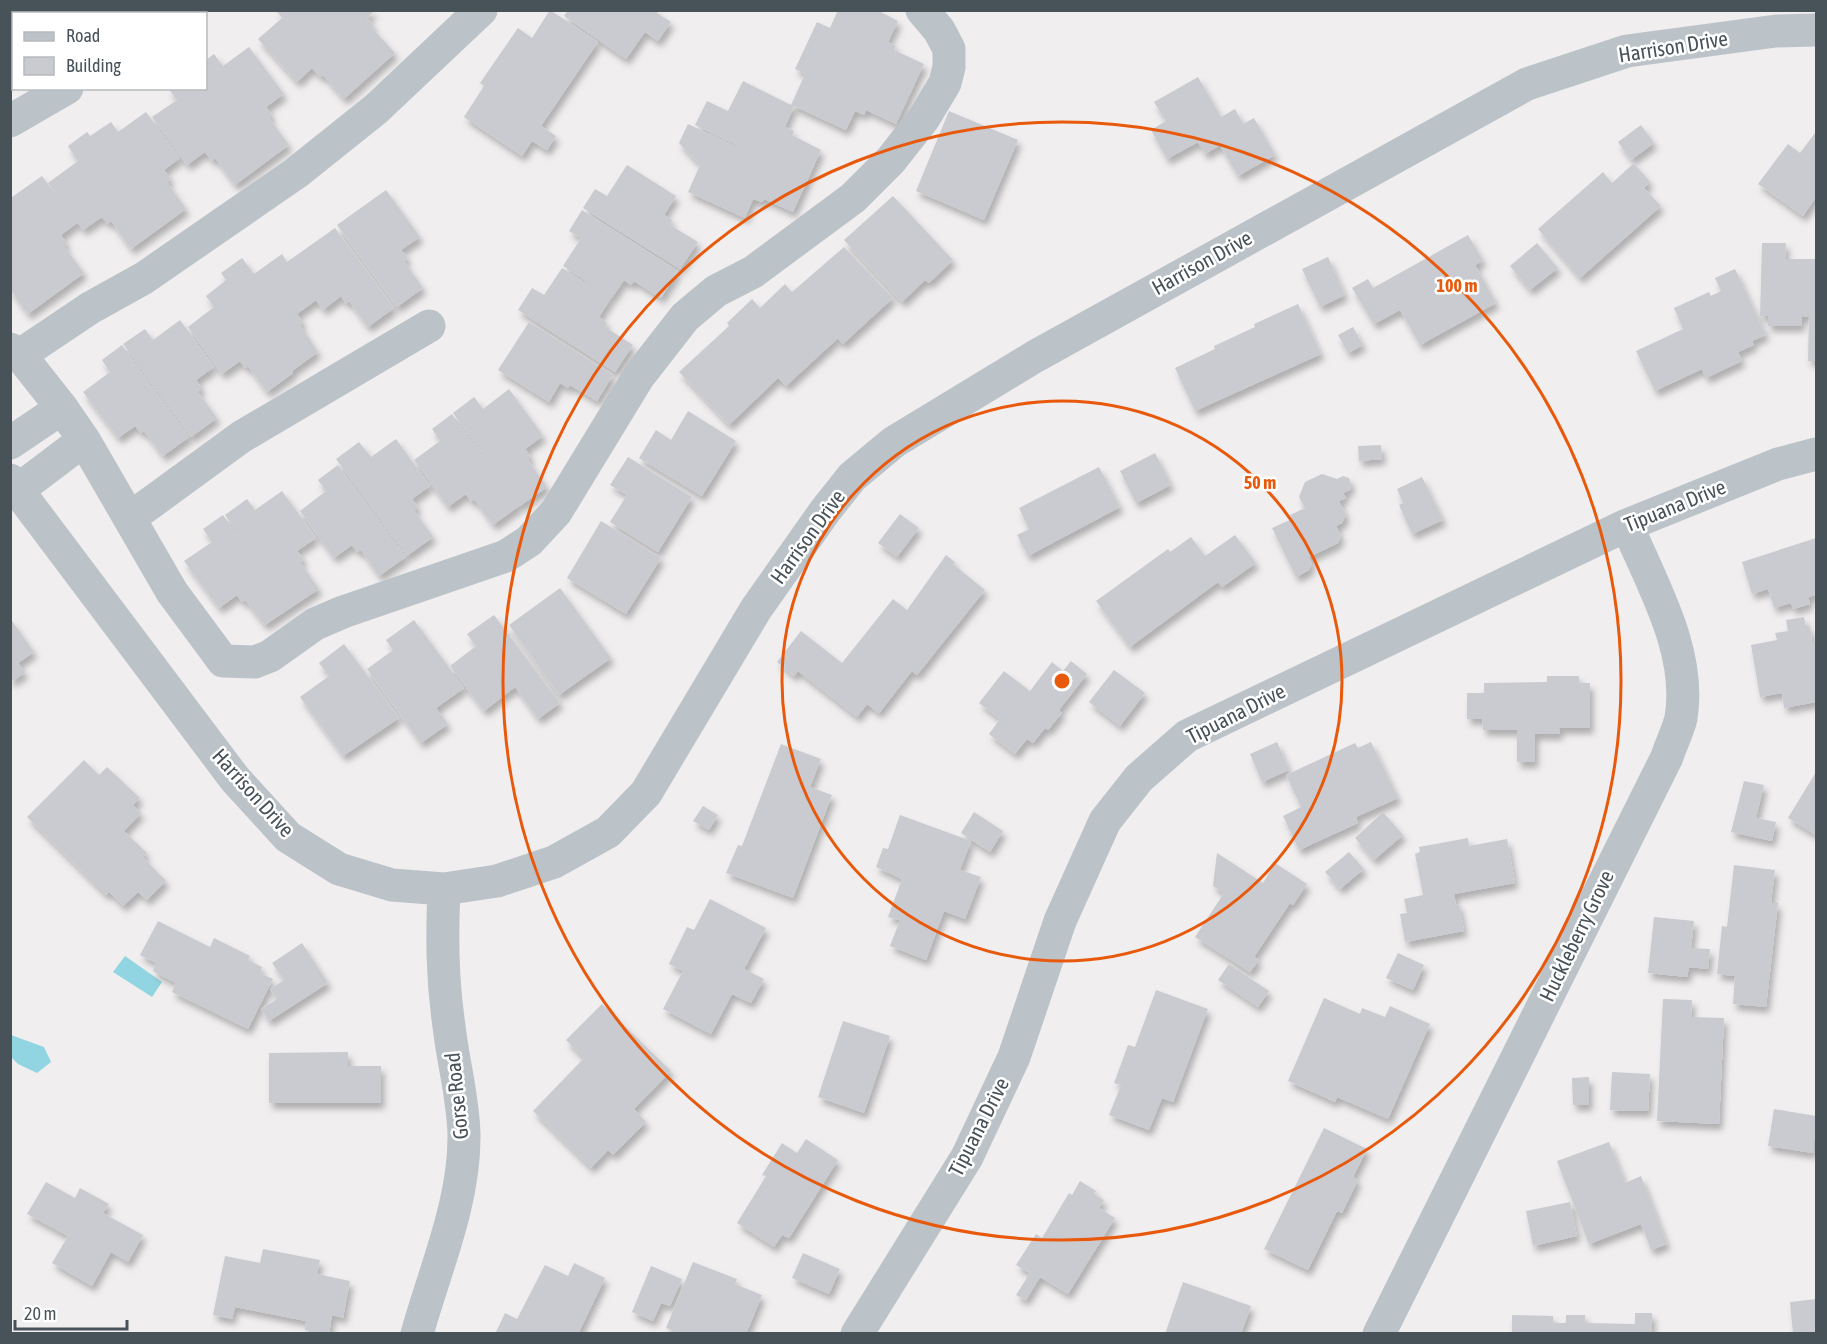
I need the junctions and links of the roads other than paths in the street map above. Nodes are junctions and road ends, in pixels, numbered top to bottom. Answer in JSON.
{"nodes":[{"id":1,"x":481,"y":10,"type":"edge"},
{"id":2,"x":922,"y":10,"type":"edge"},
{"id":3,"x":1816,"y":30,"type":"edge"},
{"id":4,"x":64,"y":90,"type":"edge"},
{"id":5,"x":10,"y":121,"type":"edge"},
{"id":6,"x":429,"y":326,"type":"dead end"},
{"id":7,"x":15,"y":352,"type":"edge"},
{"id":8,"x":62,"y":408,"type":"junction"},
{"id":9,"x":84,"y":440,"type":"junction"},
{"id":10,"x":10,"y":443,"type":"edge"},
{"id":11,"x":1816,"y":454,"type":"edge"},
{"id":12,"x":14,"y":485,"type":"edge"},
{"id":13,"x":130,"y":518,"type":"junction"},
{"id":14,"x":1627,"y":525,"type":"junction"},
{"id":15,"x":444,"y":889,"type":"junction"},
{"id":16,"x":417,"y":1334,"type":"edge"},
{"id":17,"x":857,"y":1334,"type":"edge"},
{"id":18,"x":1379,"y":1334,"type":"edge"}],
"edges":[{"from":1,"to":7,"type":"street"},
{"from":2,"to":13,"type":"street"},
{"from":3,"to":15,"type":"street","name":"Harrison Drive"},
{"from":4,"to":5,"type":"street"},
{"from":6,"to":13,"type":"street"},
{"from":7,"to":8,"type":"street"},
{"from":8,"to":9,"type":"street"},
{"from":8,"to":10,"type":"street"},
{"from":9,"to":12,"type":"street"},
{"from":9,"to":13,"type":"street"},
{"from":11,"to":14,"type":"street","name":"Tipuana Drive"},
{"from":12,"to":15,"type":"street","name":"Harrison Drive"},
{"from":14,"to":17,"type":"street","name":"Tipuana Drive"},
{"from":14,"to":18,"type":"street","name":"Huckleberry Grove"},
{"from":15,"to":16,"type":"street","name":"Gorse Road"}]}
